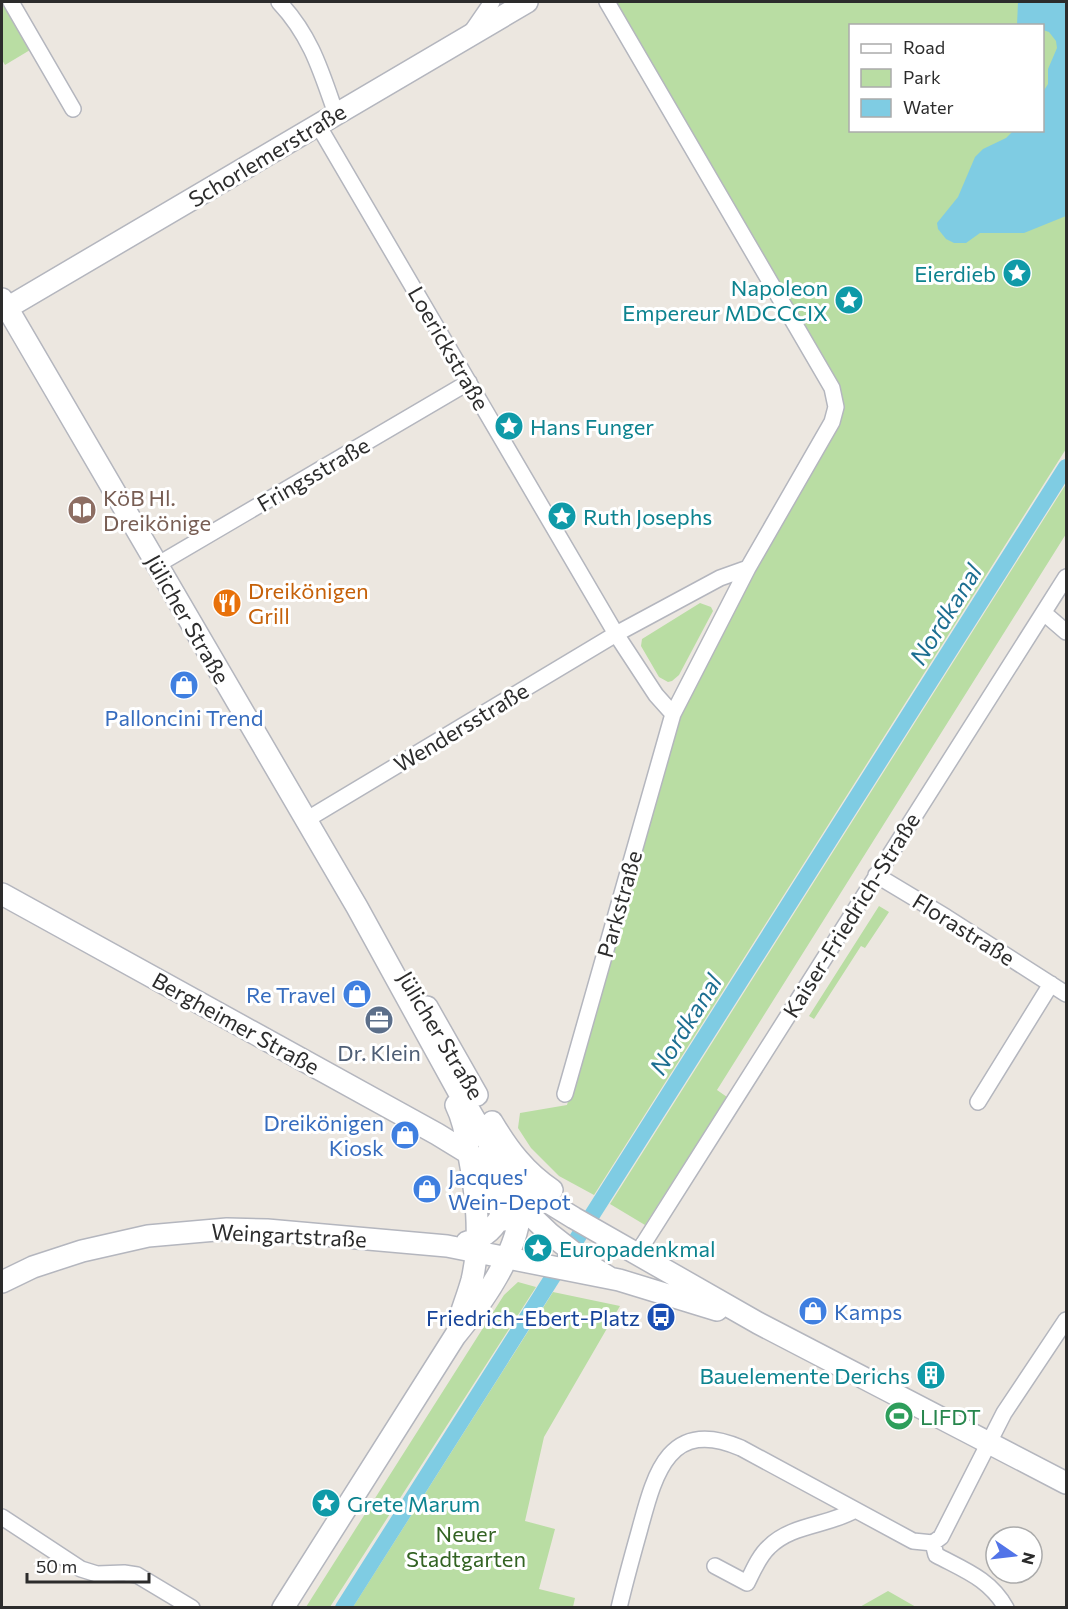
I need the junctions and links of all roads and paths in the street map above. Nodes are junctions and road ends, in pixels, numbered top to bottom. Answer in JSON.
{"nodes":[{"id":1,"x":11,"y":2,"type":"edge"},
{"id":2,"x":279,"y":2,"type":"edge"},
{"id":3,"x":492,"y":2,"type":"edge"},
{"id":4,"x":526,"y":2,"type":"edge"},
{"id":5,"x":607,"y":2,"type":"edge"},
{"id":6,"x":470,"y":35,"type":"junction"},
{"id":7,"x":74,"y":109,"type":"dead end"},
{"id":8,"x":327,"y":119,"type":"junction"},
{"id":9,"x":4,"y":303,"type":"edge"},
{"id":10,"x":469,"y":382,"type":"junction"},
{"id":11,"x":157,"y":565,"type":"junction"},
{"id":12,"x":748,"y":568,"type":"junction"},
{"id":13,"x":1066,"y":577,"type":"edge"},
{"id":14,"x":1044,"y":613,"type":"junction"},
{"id":15,"x":1066,"y":632,"type":"edge"},
{"id":16,"x":616,"y":634,"type":"junction"},
{"id":17,"x":673,"y":714,"type":"junction"},
{"id":18,"x":306,"y":820,"type":"junction"},
{"id":19,"x":876,"y":875,"type":"junction"},
{"id":20,"x":2,"y":894,"type":"edge"},
{"id":21,"x":357,"y":907,"type":"junction"},
{"id":22,"x":1052,"y":984,"type":"junction"},
{"id":23,"x":1066,"y":994,"type":"edge"},
{"id":24,"x":412,"y":1008,"type":"junction"},
{"id":25,"x":565,"y":1094,"type":"dead end"},
{"id":26,"x":978,"y":1102,"type":"dead end"},
{"id":27,"x":501,"y":1136,"type":"junction"},
{"id":28,"x":469,"y":1154,"type":"junction"},
{"id":29,"x":516,"y":1189,"type":"junction"},
{"id":30,"x":571,"y":1225,"type":"junction"},
{"id":31,"x":502,"y":1239,"type":"junction"},
{"id":32,"x":637,"y":1254,"type":"junction"},
{"id":33,"x":602,"y":1275,"type":"junction"},
{"id":34,"x":2,"y":1282,"type":"edge"},
{"id":35,"x":1066,"y":1320,"type":"edge"},
{"id":36,"x":758,"y":1323,"type":"junction"},
{"id":37,"x":455,"y":1336,"type":"junction"},
{"id":38,"x":989,"y":1443,"type":"junction"},
{"id":39,"x":1066,"y":1483,"type":"edge"},
{"id":40,"x":855,"y":1510,"type":"junction"},
{"id":41,"x":2,"y":1517,"type":"edge"},
{"id":42,"x":933,"y":1543,"type":"junction"},
{"id":43,"x":715,"y":1566,"type":"dead end"},
{"id":44,"x":192,"y":1608,"type":"edge"},
{"id":45,"x":283,"y":1608,"type":"edge"},
{"id":46,"x":619,"y":1608,"type":"edge"},
{"id":47,"x":1006,"y":1608,"type":"edge"}],
"edges":[{"from":1,"to":7,"type":"street"},
{"from":2,"to":8,"type":"street","name":"Loerickstraße"},
{"from":3,"to":6,"type":"street"},
{"from":4,"to":6,"type":"main road","name":"Schorlemerstraße"},
{"from":5,"to":12,"type":"street","name":"Parkstraße"},
{"from":6,"to":8,"type":"main road","name":"Schorlemerstraße"},
{"from":8,"to":9,"type":"main road","name":"Schorlemerstraße"},
{"from":8,"to":10,"type":"street","name":"Loerickstraße"},
{"from":9,"to":11,"type":"main road","name":"Jülicher Straße"},
{"from":10,"to":11,"type":"street","name":"Fringsstraße"},
{"from":10,"to":16,"type":"street","name":"Loerickstraße"},
{"from":11,"to":18,"type":"main road","name":"Jülicher Straße"},
{"from":12,"to":16,"type":"street","name":"Wendersstraße"},
{"from":12,"to":17,"type":"street","name":"Parkstraße"},
{"from":13,"to":14,"type":"street","name":"Kaiser-Friedrich-Straße"},
{"from":14,"to":15,"type":"street"},
{"from":14,"to":19,"type":"street","name":"Kaiser-Friedrich-Straße"},
{"from":16,"to":17,"type":"street","name":"Loerickstraße"},
{"from":16,"to":18,"type":"street","name":"Wendersstraße"},
{"from":17,"to":25,"type":"street","name":"Parkstraße"},
{"from":18,"to":21,"type":"main road","name":"Jülicher Straße"},
{"from":19,"to":22,"type":"street","name":"Florastraße"},
{"from":19,"to":32,"type":"street","name":"Kaiser-Friedrich-Straße"},
{"from":20,"to":28,"type":"main road","name":"Bergheimer Straße"},
{"from":21,"to":24,"type":"main road","name":"Jülicher Straße"},
{"from":21,"to":27,"type":"main road","name":"Jülicher Straße"},
{"from":22,"to":23,"type":"street","name":"Florastraße"},
{"from":22,"to":26,"type":"street"},
{"from":24,"to":28,"type":"main road"},
{"from":24,"to":29,"type":"main road","name":"Jülicher Straße"},
{"from":27,"to":29,"type":"main road"},
{"from":27,"to":30,"type":"main road"},
{"from":28,"to":29,"type":"main road"},
{"from":28,"to":31,"type":"main road"},
{"from":28,"to":31,"type":"main road"},
{"from":29,"to":30,"type":"main road"},
{"from":29,"to":31,"type":"main road"},
{"from":29,"to":31,"type":"main road"},
{"from":30,"to":31,"type":"main road"},
{"from":30,"to":32,"type":"main road"},
{"from":30,"to":33,"type":"main road"},
{"from":31,"to":33,"type":"main road"},
{"from":31,"to":34,"type":"main road","name":"Weingartstraße"},
{"from":31,"to":37,"type":"main road"},
{"from":31,"to":37,"type":"main road"},
{"from":32,"to":36,"type":"main road"},
{"from":33,"to":36,"type":"main road"},
{"from":35,"to":38,"type":"street"},
{"from":36,"to":38,"type":"main road"},
{"from":37,"to":45,"type":"main road"},
{"from":38,"to":39,"type":"main road"},
{"from":38,"to":42,"type":"street"},
{"from":40,"to":42,"type":"street"},
{"from":40,"to":43,"type":"street"},
{"from":40,"to":46,"type":"street"},
{"from":41,"to":44,"type":"street"},
{"from":42,"to":47,"type":"street"}]}
